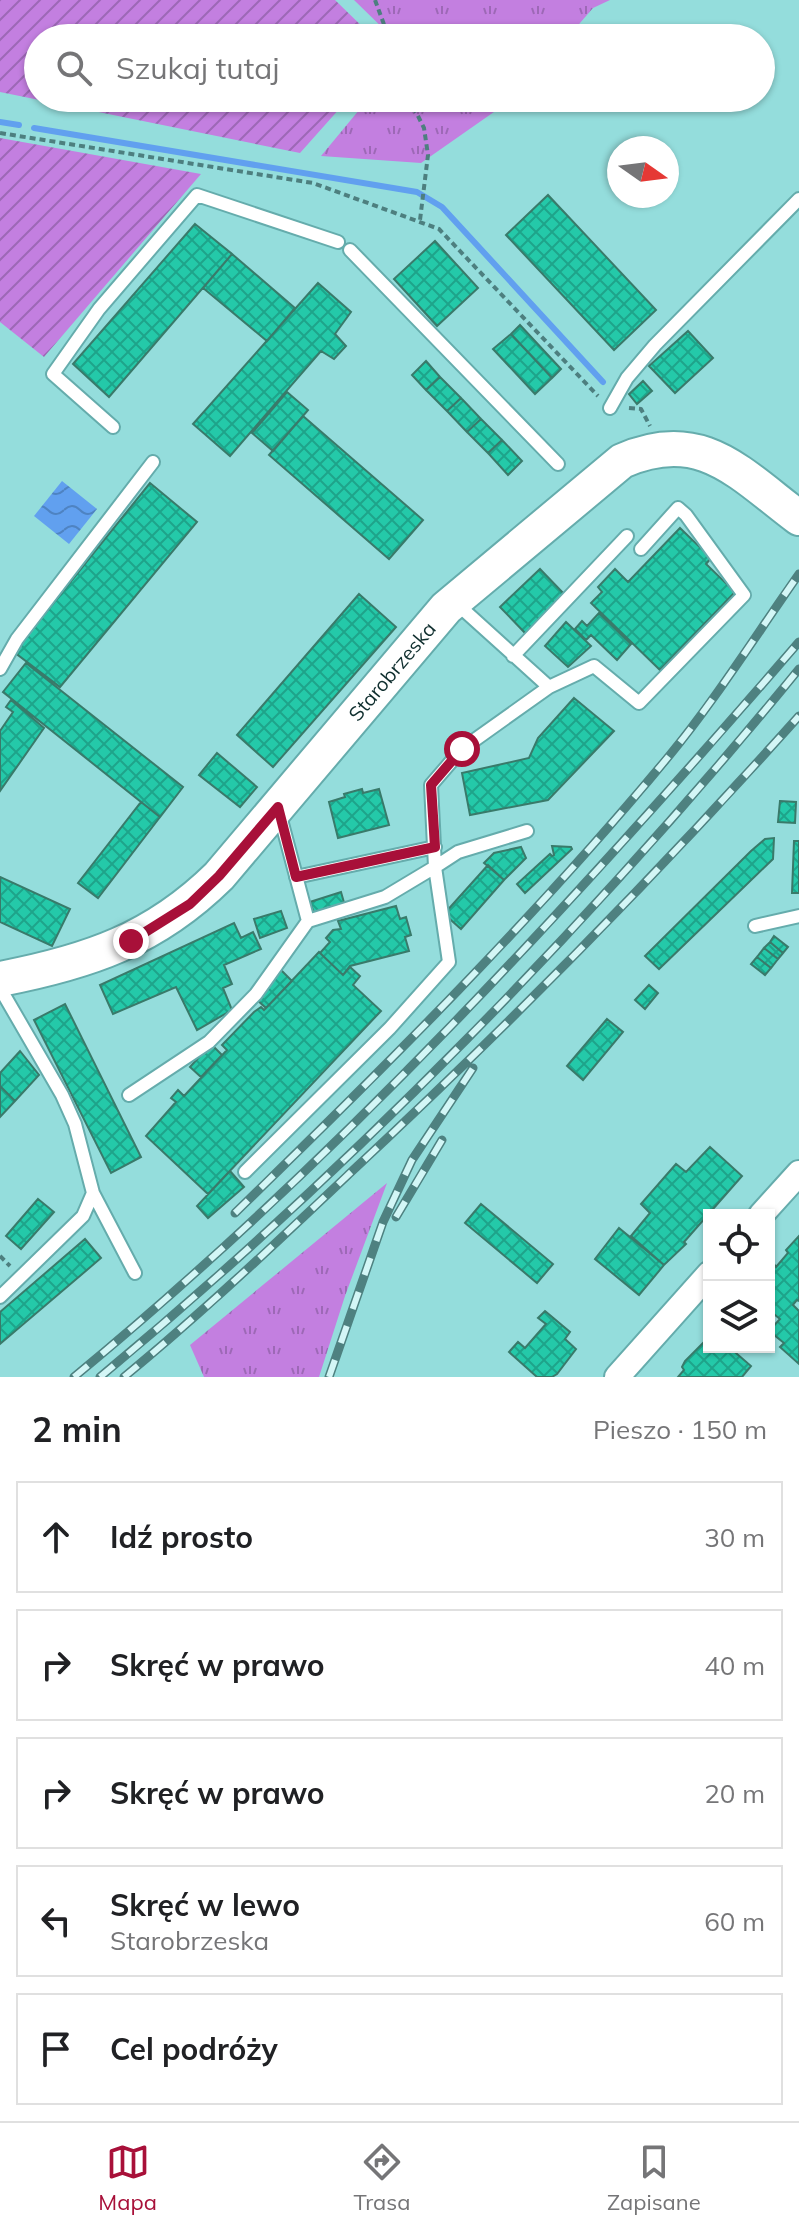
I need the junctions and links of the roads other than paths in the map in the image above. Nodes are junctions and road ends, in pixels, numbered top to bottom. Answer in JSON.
{"nodes":[{"id":1,"x":799,"y":199,"type":"edge"},
{"id":2,"x":338,"y":242,"type":"dead end"},
{"id":3,"x":350,"y":250,"type":"dead end"},
{"id":4,"x":610,"y":408,"type":"dead end"},
{"id":5,"x":113,"y":427,"type":"dead end"},
{"id":6,"x":153,"y":462,"type":"dead end"},
{"id":7,"x":558,"y":464,"type":"dead end"},
{"id":8,"x":799,"y":518,"type":"edge"},
{"id":9,"x":627,"y":536,"type":"dead end"},
{"id":10,"x":641,"y":549,"type":"dead end"},
{"id":11,"x":454,"y":601,"type":"junction"},
{"id":12,"x":513,"y":656,"type":"junction"},
{"id":13,"x":0,"y":669,"type":"edge"},
{"id":14,"x":549,"y":687,"type":"junction"},
{"id":15,"x":278,"y":807,"type":"junction"},
{"id":16,"x":527,"y":831,"type":"dead end"},
{"id":17,"x":435,"y":847,"type":"junction"},
{"id":18,"x":435,"y":867,"type":"junction"},
{"id":19,"x":296,"y":877,"type":"junction"},
{"id":20,"x":799,"y":916,"type":"edge"},
{"id":21,"x":308,"y":921,"type":"junction"},
{"id":22,"x":755,"y":926,"type":"dead end"},
{"id":23,"x":0,"y":979,"type":"edge"},
{"id":24,"x":0,"y":988,"type":"edge"},
{"id":25,"x":129,"y":1095,"type":"dead end"},
{"id":26,"x":245,"y":1172,"type":"dead end"},
{"id":27,"x":798,"y":1177,"type":"edge"},
{"id":28,"x":93,"y":1193,"type":"junction"},
{"id":29,"x":767,"y":1209,"type":"edge"},
{"id":30,"x":135,"y":1273,"type":"dead end"},
{"id":31,"x":703,"y":1281,"type":"edge"},
{"id":32,"x":0,"y":1297,"type":"edge"},
{"id":33,"x":617,"y":1377,"type":"edge"}],
"edges":[{"from":1,"to":4,"type":"lane"},
{"from":2,"to":5,"type":"lane"},
{"from":3,"to":7,"type":"lane"},
{"from":6,"to":13,"type":"lane"},
{"from":8,"to":11,"type":"street","name":"Starobrzeska"},
{"from":9,"to":12,"type":"lane"},
{"from":10,"to":14,"type":"lane"},
{"from":11,"to":12,"type":"lane"},
{"from":11,"to":15,"type":"street","name":"Starobrzeska"},
{"from":12,"to":14,"type":"lane"},
{"from":14,"to":17,"type":"lane"},
{"from":15,"to":19,"type":"lane"},
{"from":15,"to":23,"type":"street","name":"Starobrzeska"},
{"from":16,"to":18,"type":"lane"},
{"from":17,"to":18,"type":"lane"},
{"from":17,"to":19,"type":"lane"},
{"from":18,"to":21,"type":"lane"},
{"from":18,"to":26,"type":"lane"},
{"from":19,"to":21,"type":"lane"},
{"from":20,"to":22,"type":"lane"},
{"from":21,"to":25,"type":"lane"},
{"from":24,"to":28,"type":"lane"},
{"from":27,"to":29,"type":"street"},
{"from":28,"to":30,"type":"lane"},
{"from":28,"to":32,"type":"lane"},
{"from":31,"to":33,"type":"street"}]}
